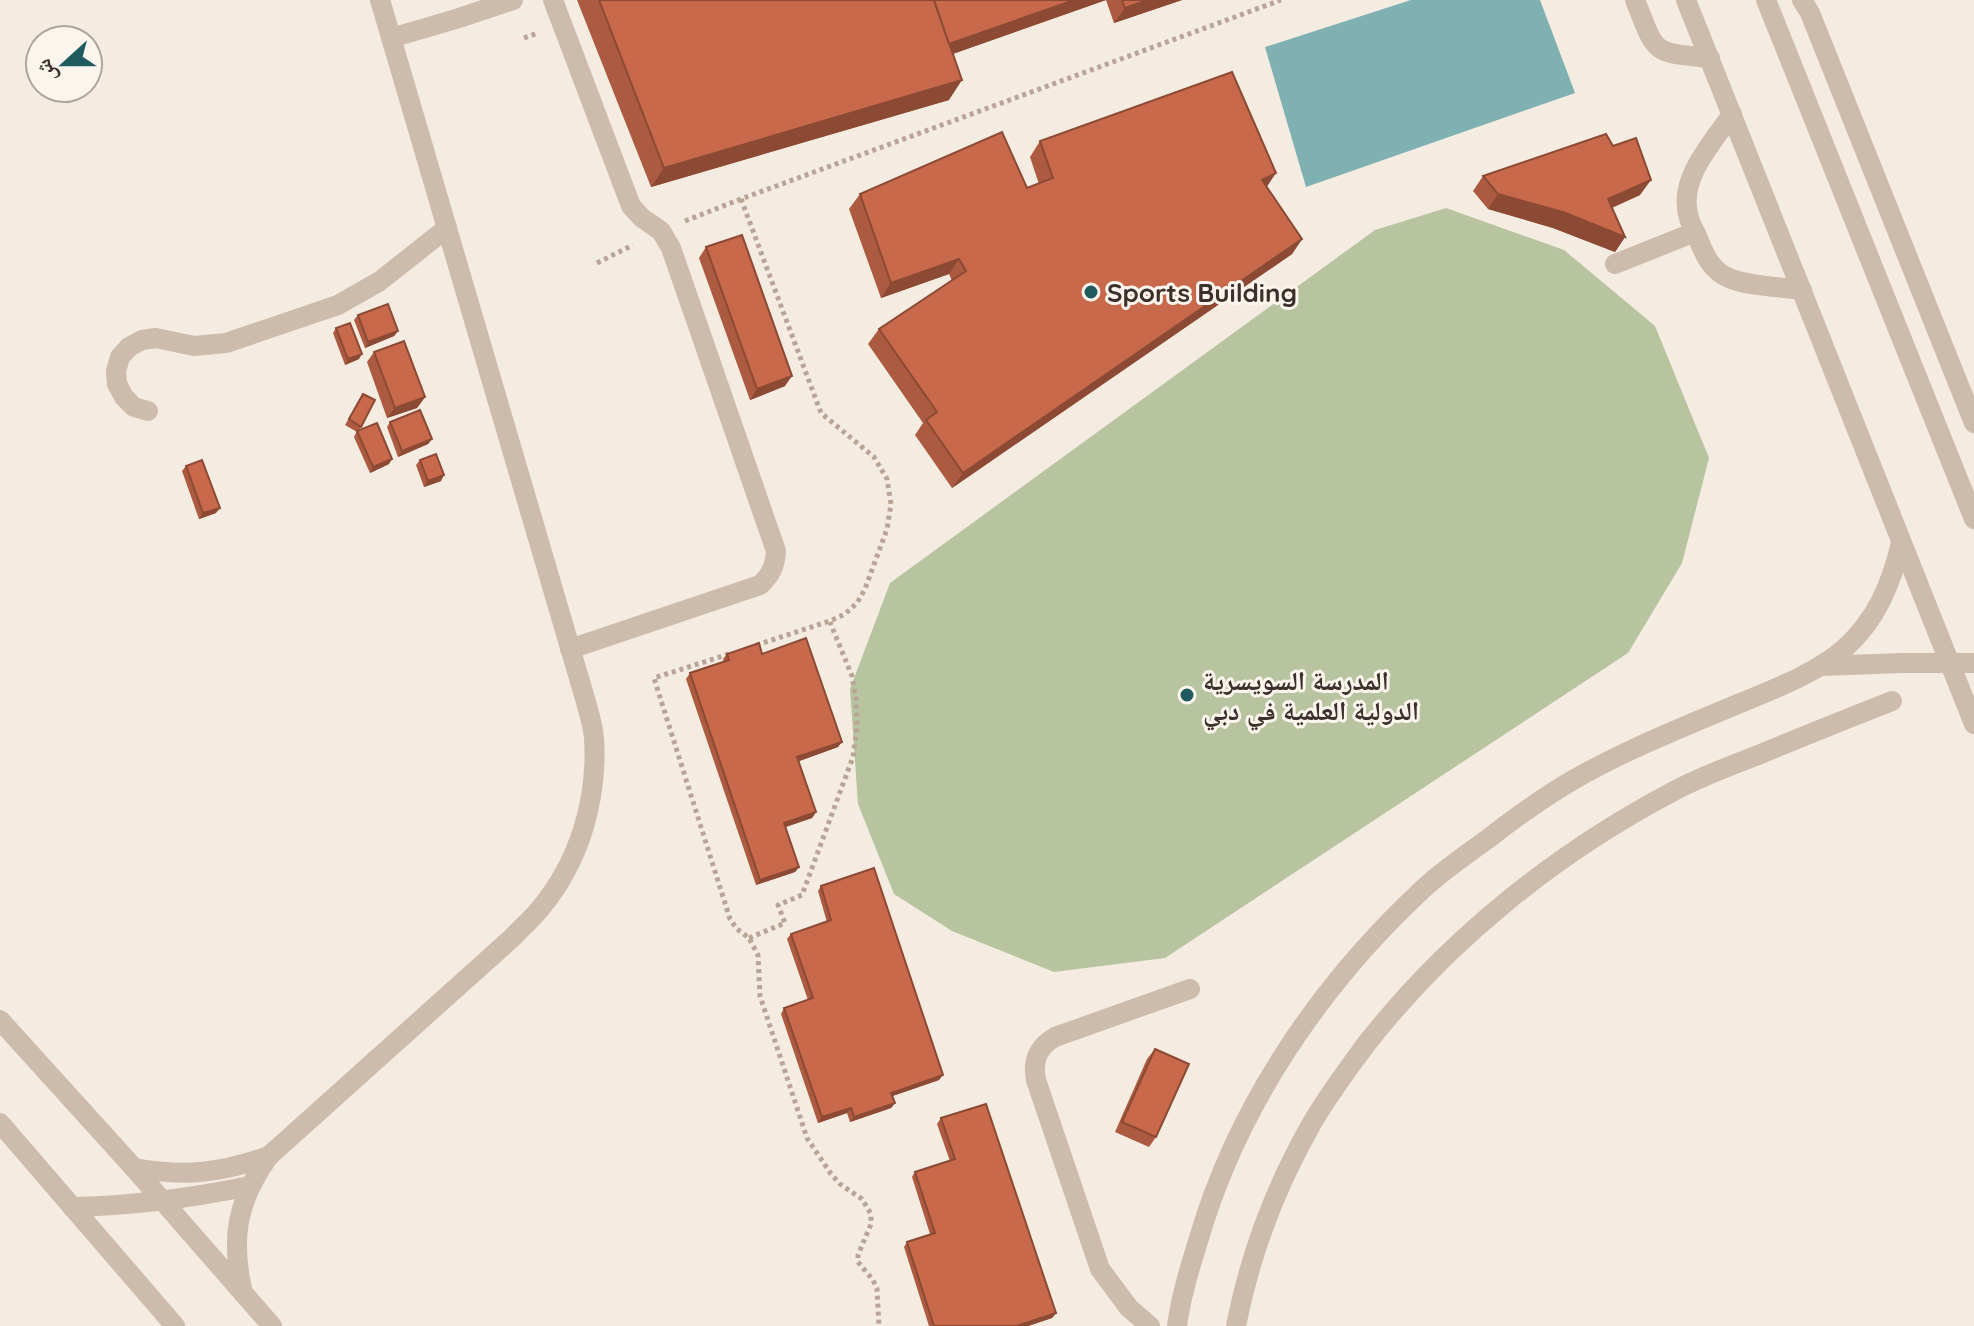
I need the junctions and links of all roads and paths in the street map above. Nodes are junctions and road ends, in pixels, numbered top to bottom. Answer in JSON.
{"nodes":[{"id":1,"x":380,"y":0,"type":"edge"},
{"id":2,"x":513,"y":0,"type":"edge"},
{"id":3,"x":553,"y":0,"type":"edge"},
{"id":4,"x":1281,"y":0,"type":"edge"},
{"id":5,"x":1635,"y":0,"type":"edge"},
{"id":6,"x":1686,"y":0,"type":"edge"},
{"id":7,"x":1766,"y":0,"type":"edge"},
{"id":8,"x":1802,"y":0,"type":"edge"},
{"id":9,"x":391,"y":38,"type":"junction"},
{"id":10,"x":1710,"y":58,"type":"junction"},
{"id":11,"x":1732,"y":114,"type":"junction"},
{"id":12,"x":447,"y":228,"type":"junction"},
{"id":13,"x":1695,"y":232,"type":"junction"},
{"id":14,"x":1615,"y":264,"type":"dead end"},
{"id":15,"x":1802,"y":290,"type":"junction"},
{"id":16,"x":148,"y":411,"type":"dead end"},
{"id":17,"x":1974,"y":423,"type":"edge"},
{"id":18,"x":1974,"y":519,"type":"edge"},
{"id":19,"x":1901,"y":543,"type":"junction"},
{"id":20,"x":830,"y":621,"type":"junction"},
{"id":21,"x":570,"y":649,"type":"junction"},
{"id":22,"x":1949,"y":663,"type":"junction"},
{"id":23,"x":1974,"y":663,"type":"edge"},
{"id":24,"x":1821,"y":666,"type":"junction"},
{"id":25,"x":1892,"y":701,"type":"dead end"},
{"id":26,"x":1974,"y":724,"type":"edge"},
{"id":27,"x":749,"y":938,"type":"junction"},
{"id":28,"x":1190,"y":989,"type":"dead end"},
{"id":29,"x":0,"y":1020,"type":"edge"},
{"id":30,"x":0,"y":1123,"type":"edge"},
{"id":31,"x":269,"y":1156,"type":"junction"},
{"id":32,"x":134,"y":1168,"type":"junction"},
{"id":33,"x":250,"y":1186,"type":"junction"},
{"id":34,"x":163,"y":1201,"type":"junction"},
{"id":35,"x":72,"y":1207,"type":"junction"},
{"id":36,"x":243,"y":1293,"type":"junction"},
{"id":37,"x":175,"y":1326,"type":"edge"},
{"id":38,"x":272,"y":1326,"type":"edge"},
{"id":39,"x":879,"y":1326,"type":"edge"},
{"id":40,"x":1150,"y":1326,"type":"edge"},
{"id":41,"x":1177,"y":1326,"type":"edge"},
{"id":42,"x":1236,"y":1326,"type":"edge"}],
"edges":[{"from":1,"to":9,"type":"street"},
{"from":2,"to":9,"type":"street"},
{"from":3,"to":21,"type":"street"},
{"from":4,"to":20,"type":"path"},
{"from":5,"to":10,"type":"street"},
{"from":6,"to":10,"type":"street"},
{"from":7,"to":18,"type":"street"},
{"from":8,"to":17,"type":"street"},
{"from":9,"to":12,"type":"street"},
{"from":10,"to":11,"type":"street"},
{"from":11,"to":13,"type":"street"},
{"from":11,"to":15,"type":"street"},
{"from":12,"to":16,"type":"street"},
{"from":12,"to":21,"type":"street"},
{"from":13,"to":14,"type":"street"},
{"from":13,"to":15,"type":"street"},
{"from":15,"to":19,"type":"street"},
{"from":19,"to":22,"type":"street"},
{"from":19,"to":24,"type":"street"},
{"from":20,"to":27,"type":"path"},
{"from":20,"to":27,"type":"path"},
{"from":21,"to":31,"type":"street"},
{"from":22,"to":23,"type":"street"},
{"from":22,"to":24,"type":"street"},
{"from":22,"to":26,"type":"street"},
{"from":24,"to":41,"type":"street"},
{"from":25,"to":42,"type":"street"},
{"from":27,"to":39,"type":"path"},
{"from":28,"to":40,"type":"street"},
{"from":29,"to":32,"type":"street"},
{"from":30,"to":35,"type":"street"},
{"from":31,"to":32,"type":"street"},
{"from":31,"to":33,"type":"street"},
{"from":32,"to":34,"type":"street"},
{"from":33,"to":34,"type":"street"},
{"from":33,"to":36,"type":"street"},
{"from":34,"to":35,"type":"street"},
{"from":34,"to":36,"type":"street"},
{"from":35,"to":37,"type":"street"},
{"from":36,"to":38,"type":"street"}]}
